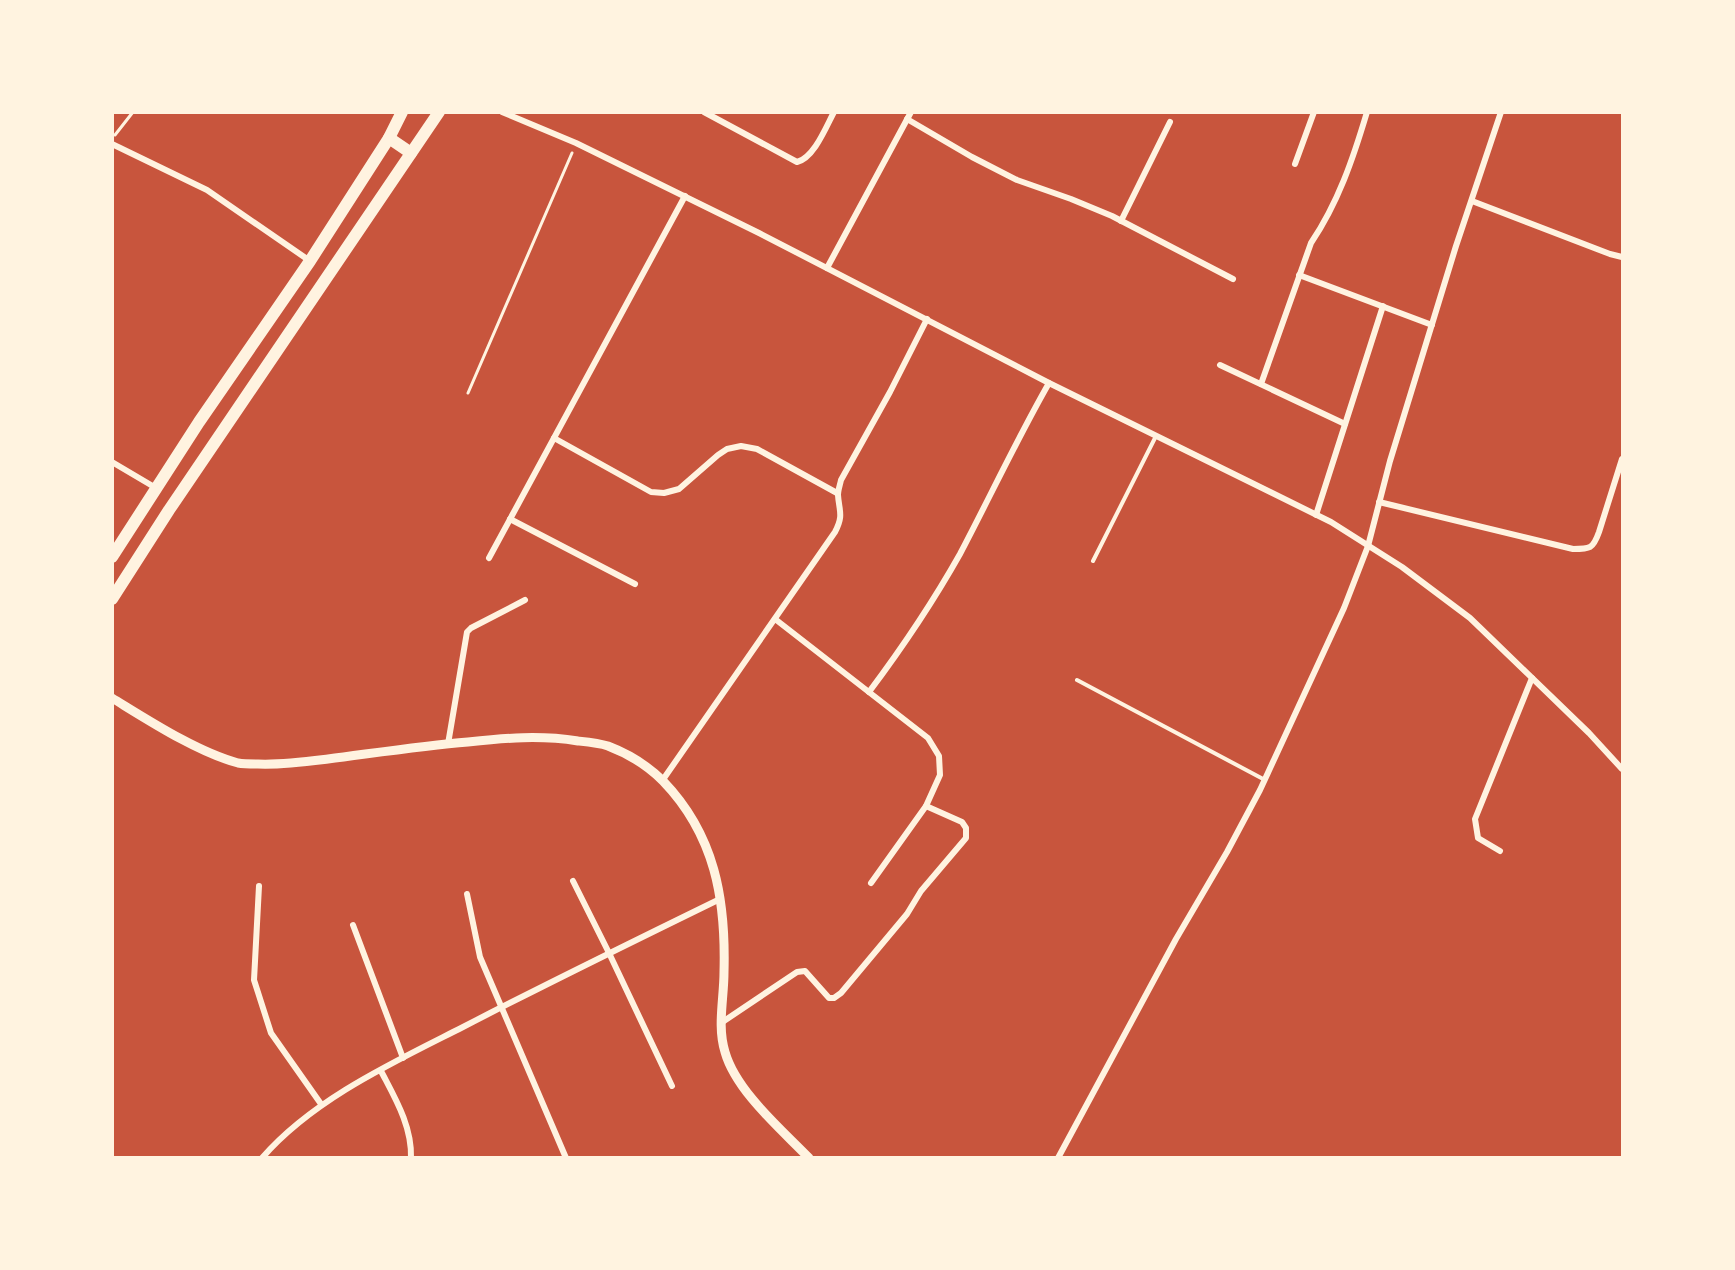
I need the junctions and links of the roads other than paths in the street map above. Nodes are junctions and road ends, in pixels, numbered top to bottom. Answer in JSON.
{"nodes":[{"id":1,"x":402,"y":112,"type":"edge"},
{"id":2,"x":439,"y":112,"type":"edge"},
{"id":3,"x":502,"y":112,"type":"edge"},
{"id":4,"x":704,"y":112,"type":"edge"},
{"id":5,"x":723,"y":112,"type":"edge"},
{"id":6,"x":834,"y":112,"type":"edge"},
{"id":7,"x":1314,"y":112,"type":"edge"},
{"id":8,"x":1367,"y":112,"type":"edge"},
{"id":9,"x":1500,"y":112,"type":"edge"},
{"id":10,"x":909,"y":116,"type":"edge"},
{"id":11,"x":718,"y":120,"type":"junction"},
{"id":12,"x":1170,"y":122,"type":"dead end"},
{"id":13,"x":389,"y":138,"type":"junction"},
{"id":14,"x":112,"y":144,"type":"edge"},
{"id":15,"x":411,"y":153,"type":"junction"},
{"id":16,"x":1295,"y":164,"type":"dead end"},
{"id":17,"x":685,"y":196,"type":"junction"},
{"id":18,"x":1472,"y":201,"type":"junction"},
{"id":19,"x":1121,"y":221,"type":"junction"},
{"id":20,"x":1623,"y":257,"type":"edge"},
{"id":21,"x":310,"y":261,"type":"junction"},
{"id":22,"x":827,"y":268,"type":"junction"},
{"id":23,"x":1299,"y":274,"type":"junction"},
{"id":24,"x":1233,"y":279,"type":"dead end"},
{"id":25,"x":1383,"y":306,"type":"junction"},
{"id":26,"x":927,"y":319,"type":"junction"},
{"id":27,"x":1432,"y":325,"type":"junction"},
{"id":28,"x":1220,"y":364,"type":"dead end"},
{"id":29,"x":1049,"y":382,"type":"junction"},
{"id":30,"x":1261,"y":384,"type":"junction"},
{"id":31,"x":1345,"y":424,"type":"junction"},
{"id":32,"x":1156,"y":436,"type":"junction"},
{"id":33,"x":554,"y":438,"type":"junction"},
{"id":34,"x":1623,"y":459,"type":"edge"},
{"id":35,"x":112,"y":462,"type":"edge"},
{"id":36,"x":157,"y":489,"type":"junction"},
{"id":37,"x":837,"y":493,"type":"junction"},
{"id":38,"x":1379,"y":502,"type":"junction"},
{"id":39,"x":1316,"y":515,"type":"junction"},
{"id":40,"x":510,"y":519,"type":"junction"},
{"id":41,"x":1368,"y":546,"type":"junction"},
{"id":42,"x":112,"y":558,"type":"edge"},
{"id":43,"x":489,"y":558,"type":"dead end"},
{"id":44,"x":1093,"y":561,"type":"dead end"},
{"id":45,"x":635,"y":584,"type":"dead end"},
{"id":46,"x":112,"y":599,"type":"edge"},
{"id":47,"x":525,"y":600,"type":"dead end"},
{"id":48,"x":775,"y":619,"type":"junction"},
{"id":49,"x":1532,"y":678,"type":"junction"},
{"id":50,"x":1077,"y":680,"type":"dead end"},
{"id":51,"x":869,"y":692,"type":"junction"},
{"id":52,"x":112,"y":698,"type":"edge"},
{"id":53,"x":448,"y":744,"type":"junction"},
{"id":54,"x":1623,"y":770,"type":"edge"},
{"id":55,"x":662,"y":780,"type":"junction"},
{"id":56,"x":1265,"y":780,"type":"junction"},
{"id":57,"x":926,"y":806,"type":"junction"},
{"id":58,"x":1500,"y":851,"type":"dead end"},
{"id":59,"x":573,"y":880,"type":"dead end"},
{"id":60,"x":871,"y":883,"type":"dead end"},
{"id":61,"x":259,"y":886,"type":"dead end"},
{"id":62,"x":467,"y":894,"type":"dead end"},
{"id":63,"x":720,"y":899,"type":"junction"},
{"id":64,"x":353,"y":925,"type":"dead end"},
{"id":65,"x":609,"y":953,"type":"junction"},
{"id":66,"x":503,"y":1006,"type":"junction"},
{"id":67,"x":721,"y":1023,"type":"junction"},
{"id":68,"x":403,"y":1058,"type":"junction"},
{"id":69,"x":381,"y":1071,"type":"junction"},
{"id":70,"x":672,"y":1086,"type":"dead end"},
{"id":71,"x":321,"y":1104,"type":"junction"},
{"id":72,"x":262,"y":1158,"type":"edge"},
{"id":73,"x":411,"y":1158,"type":"edge"},
{"id":74,"x":566,"y":1158,"type":"edge"},
{"id":75,"x":809,"y":1158,"type":"edge"},
{"id":76,"x":1058,"y":1158,"type":"edge"}],
"edges":[{"from":1,"to":13,"type":"highway"},
{"from":2,"to":15,"type":"highway"},
{"from":3,"to":17,"type":"street"},
{"from":4,"to":11,"type":"street"},
{"from":5,"to":11,"type":"street"},
{"from":6,"to":11,"type":"street"},
{"from":7,"to":16,"type":"street"},
{"from":8,"to":23,"type":"street"},
{"from":9,"to":18,"type":"street"},
{"from":10,"to":19,"type":"street"},
{"from":10,"to":22,"type":"street"},
{"from":12,"to":19,"type":"street"},
{"from":13,"to":15,"type":"highway"},
{"from":13,"to":21,"type":"highway"},
{"from":14,"to":21,"type":"street"},
{"from":15,"to":46,"type":"highway"},
{"from":17,"to":22,"type":"street"},
{"from":17,"to":33,"type":"street"},
{"from":18,"to":20,"type":"street"},
{"from":18,"to":27,"type":"street"},
{"from":19,"to":24,"type":"street"},
{"from":21,"to":36,"type":"highway"},
{"from":22,"to":26,"type":"street"},
{"from":23,"to":25,"type":"street"},
{"from":23,"to":30,"type":"street"},
{"from":25,"to":27,"type":"street"},
{"from":25,"to":31,"type":"street"},
{"from":26,"to":29,"type":"street"},
{"from":26,"to":37,"type":"street"},
{"from":27,"to":38,"type":"street"},
{"from":28,"to":30,"type":"street"},
{"from":29,"to":32,"type":"street"},
{"from":29,"to":51,"type":"street"},
{"from":30,"to":31,"type":"street"},
{"from":31,"to":39,"type":"street"},
{"from":32,"to":39,"type":"street"},
{"from":32,"to":44,"type":"lane"},
{"from":33,"to":37,"type":"street"},
{"from":33,"to":40,"type":"street"},
{"from":34,"to":38,"type":"street"},
{"from":35,"to":36,"type":"street"},
{"from":36,"to":42,"type":"highway"},
{"from":37,"to":48,"type":"street"},
{"from":38,"to":41,"type":"street"},
{"from":39,"to":41,"type":"street"},
{"from":40,"to":43,"type":"street"},
{"from":40,"to":45,"type":"street"},
{"from":41,"to":49,"type":"street"},
{"from":41,"to":56,"type":"street"},
{"from":47,"to":53,"type":"street"},
{"from":48,"to":51,"type":"street"},
{"from":48,"to":55,"type":"street"},
{"from":49,"to":54,"type":"street"},
{"from":49,"to":58,"type":"street"},
{"from":50,"to":56,"type":"lane"},
{"from":51,"to":57,"type":"street"},
{"from":52,"to":53,"type":"street"},
{"from":53,"to":55,"type":"street"},
{"from":55,"to":63,"type":"street"},
{"from":56,"to":76,"type":"street"},
{"from":57,"to":60,"type":"street"},
{"from":57,"to":67,"type":"street"},
{"from":59,"to":65,"type":"street"},
{"from":61,"to":71,"type":"street"},
{"from":62,"to":66,"type":"street"},
{"from":63,"to":65,"type":"street"},
{"from":63,"to":67,"type":"street"},
{"from":64,"to":68,"type":"street"},
{"from":65,"to":66,"type":"street"},
{"from":65,"to":70,"type":"street"},
{"from":66,"to":68,"type":"street"},
{"from":66,"to":74,"type":"street"},
{"from":67,"to":75,"type":"street"},
{"from":68,"to":69,"type":"street"},
{"from":69,"to":71,"type":"street"},
{"from":69,"to":73,"type":"street"},
{"from":71,"to":72,"type":"street"}]}
